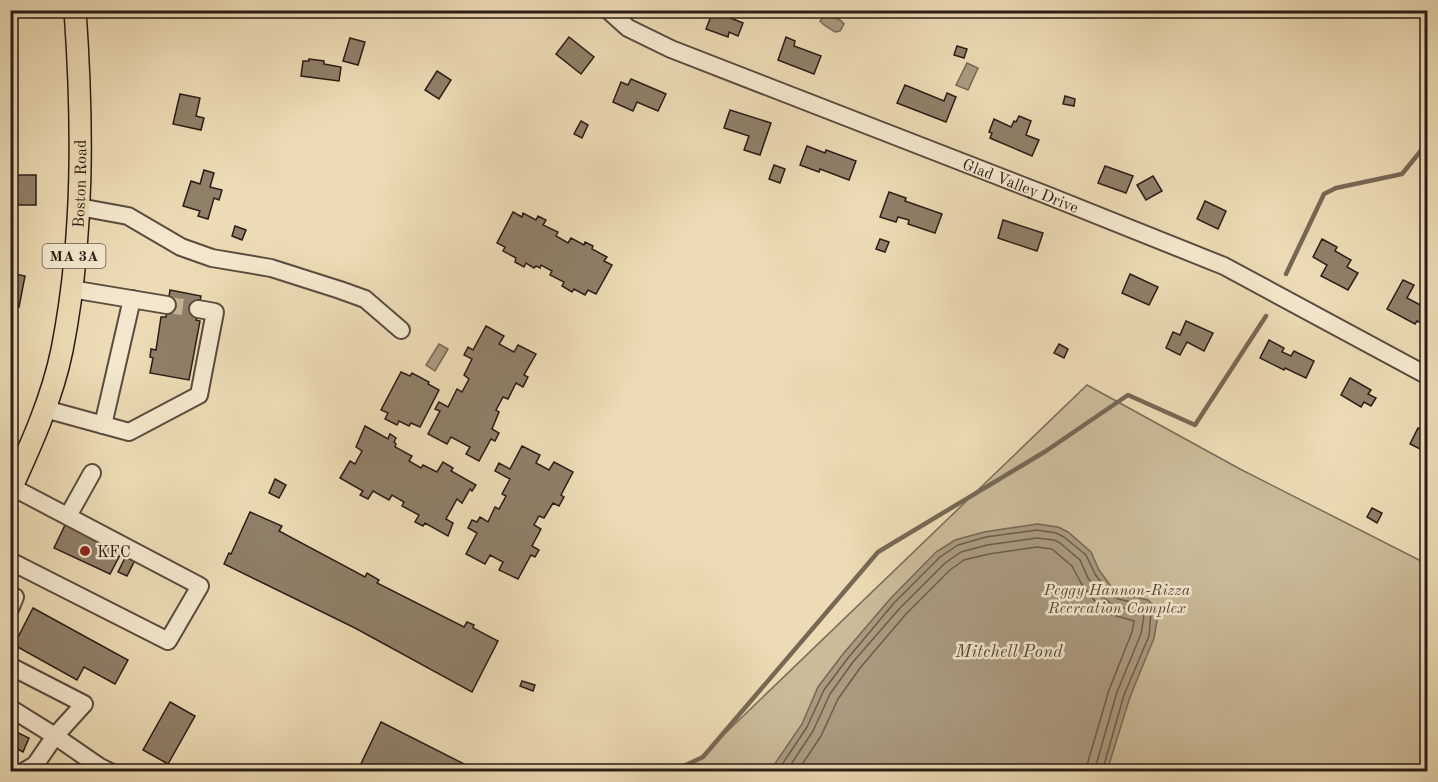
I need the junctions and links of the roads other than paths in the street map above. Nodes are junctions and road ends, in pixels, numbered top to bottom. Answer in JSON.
{"nodes":[{"id":1,"x":75,"y":10,"type":"edge"},
{"id":2,"x":608,"y":10,"type":"edge"},
{"id":3,"x":79,"y":207,"type":"junction"},
{"id":4,"x":70,"y":289,"type":"junction"},
{"id":5,"x":132,"y":299,"type":"junction"},
{"id":6,"x":167,"y":305,"type":"tunnel mouth"},
{"id":7,"x":198,"y":309,"type":"tunnel mouth"},
{"id":8,"x":401,"y":330,"type":"dead end"},
{"id":9,"x":1428,"y":376,"type":"edge"},
{"id":10,"x":45,"y":410,"type":"junction"},
{"id":11,"x":103,"y":425,"type":"junction"},
{"id":12,"x":92,"y":473,"type":"dead end"},
{"id":13,"x":11,"y":488,"type":"edge"},
{"id":14,"x":68,"y":516,"type":"junction"},
{"id":15,"x":10,"y":561,"type":"edge"},
{"id":16,"x":10,"y":666,"type":"edge"},
{"id":17,"x":10,"y":708,"type":"edge"},
{"id":18,"x":55,"y":736,"type":"junction"},
{"id":19,"x":23,"y":771,"type":"edge"},
{"id":20,"x":110,"y":771,"type":"edge"}],
"edges":[{"from":1,"to":3,"type":"main road","name":"Boston Road","number":"MA 3A"},
{"from":2,"to":9,"type":"street","name":"Glad Valley Drive"},
{"from":3,"to":4,"type":"main road","name":"Boston Road","number":"MA 3A"},
{"from":3,"to":8,"type":"street"},
{"from":4,"to":5,"type":"street"},
{"from":4,"to":10,"type":"main road","name":"Boston Road","number":"MA 3A"},
{"from":5,"to":6,"type":"street"},
{"from":5,"to":11,"type":"street"},
{"from":7,"to":11,"type":"street"},
{"from":10,"to":11,"type":"street"},
{"from":10,"to":13,"type":"main road","name":"Boston Road","number":"MA 3A"},
{"from":12,"to":14,"type":"street"},
{"from":13,"to":14,"type":"street"},
{"from":14,"to":15,"type":"street"},
{"from":16,"to":18,"type":"street"},
{"from":17,"to":18,"type":"street"},
{"from":18,"to":19,"type":"street"},
{"from":18,"to":20,"type":"street"}]}
